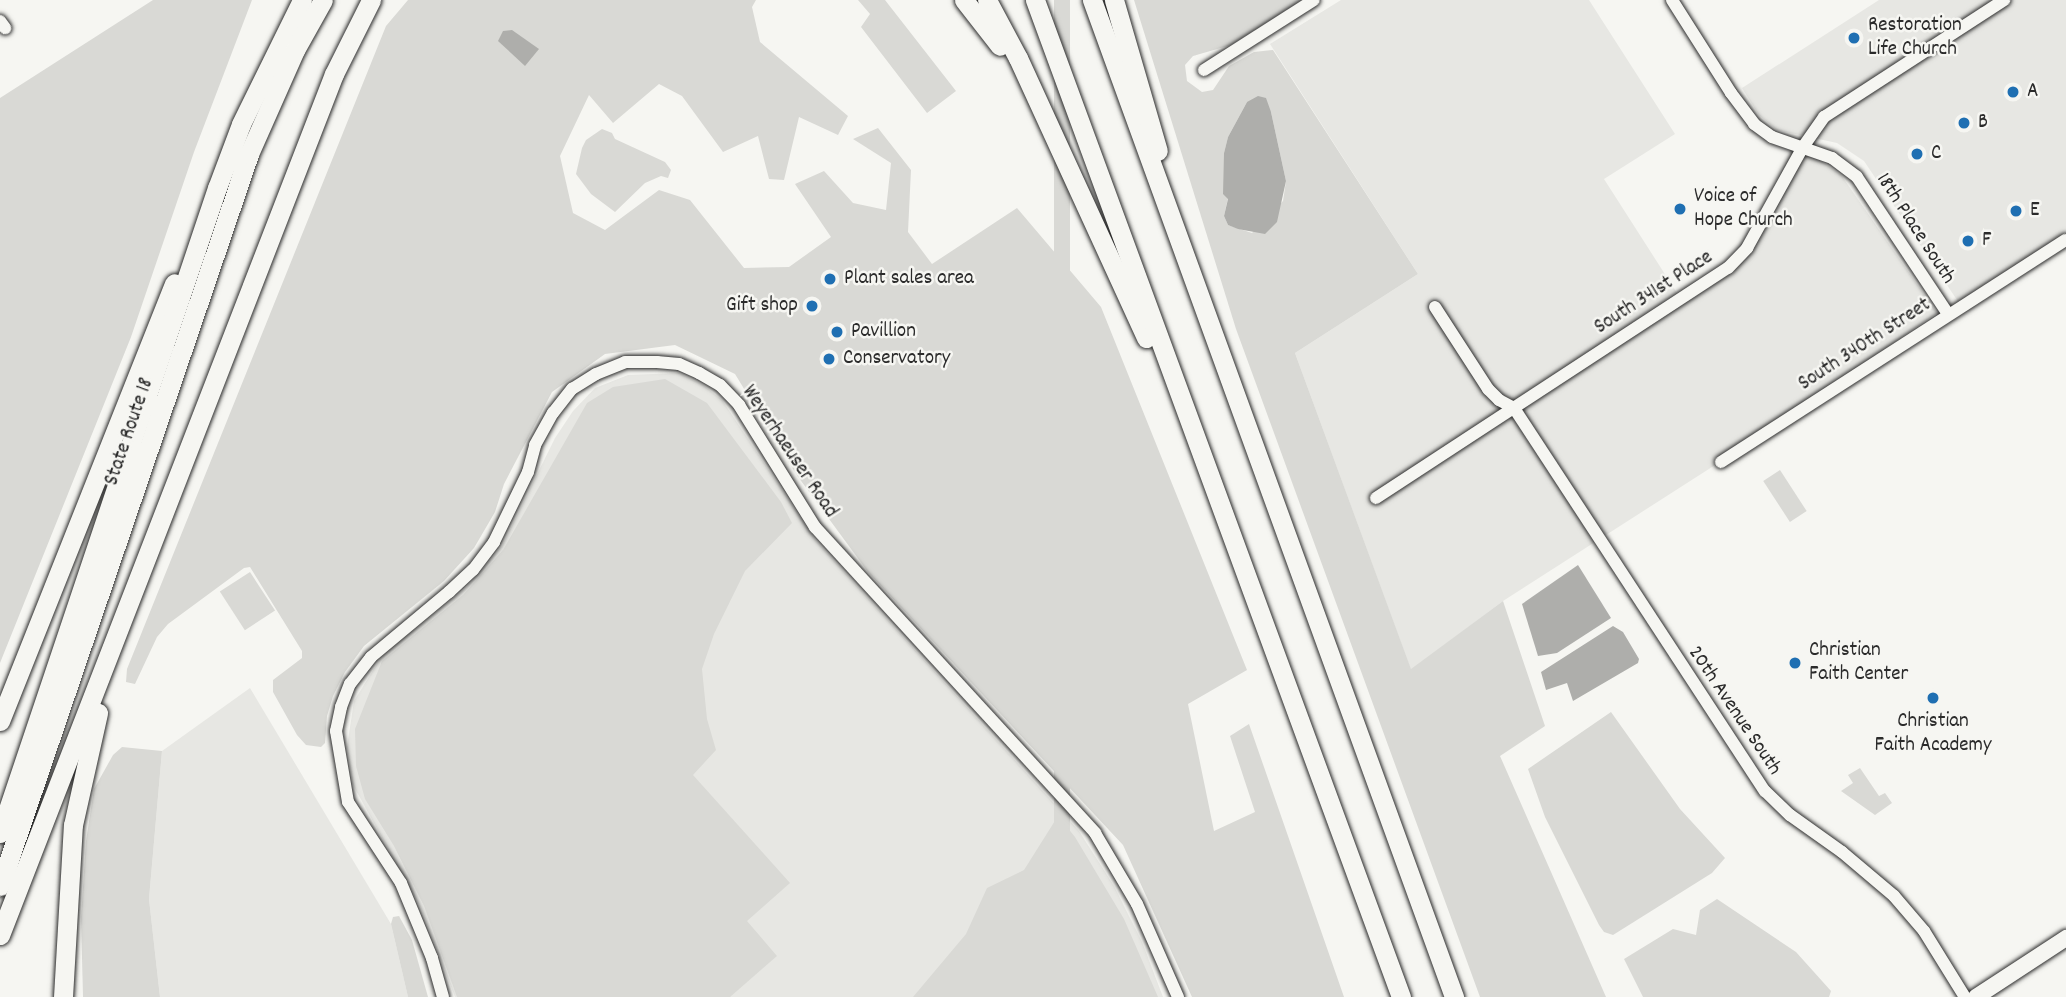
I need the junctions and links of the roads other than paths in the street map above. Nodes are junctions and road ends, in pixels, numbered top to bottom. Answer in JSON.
{"nodes":[{"id":1,"x":302,"y":0,"type":"edge"},
{"id":2,"x":323,"y":0,"type":"edge"},
{"id":3,"x":371,"y":0,"type":"edge"},
{"id":4,"x":964,"y":0,"type":"edge"},
{"id":5,"x":987,"y":0,"type":"edge"},
{"id":6,"x":1035,"y":0,"type":"edge"},
{"id":7,"x":1092,"y":0,"type":"edge"},
{"id":8,"x":1114,"y":0,"type":"edge"},
{"id":9,"x":1314,"y":0,"type":"edge"},
{"id":10,"x":1672,"y":0,"type":"edge"},
{"id":11,"x":2004,"y":0,"type":"edge"},
{"id":12,"x":1204,"y":70,"type":"dead end"},
{"id":13,"x":1046,"y":125,"type":"junction"},
{"id":14,"x":1803,"y":147,"type":"junction"},
{"id":15,"x":217,"y":188,"type":"junction"},
{"id":16,"x":2066,"y":240,"type":"edge"},
{"id":17,"x":1195,"y":290,"type":"junction"},
{"id":18,"x":1435,"y":307,"type":"dead end"},
{"id":19,"x":1948,"y":314,"type":"junction"},
{"id":20,"x":1514,"y":408,"type":"junction"},
{"id":21,"x":1721,"y":462,"type":"dead end"},
{"id":22,"x":1376,"y":498,"type":"dead end"},
{"id":23,"x":1216,"y":499,"type":"junction"},
{"id":24,"x":111,"y":654,"type":"junction"},
{"id":25,"x":0,"y":721,"type":"edge"},
{"id":26,"x":0,"y":833,"type":"edge"},
{"id":27,"x":0,"y":886,"type":"edge"},
{"id":28,"x":0,"y":935,"type":"edge"},
{"id":29,"x":2066,"y":938,"type":"edge"},
{"id":30,"x":63,"y":997,"type":"edge"},
{"id":31,"x":443,"y":997,"type":"edge"},
{"id":32,"x":1178,"y":997,"type":"edge"},
{"id":33,"x":1401,"y":997,"type":"edge"},
{"id":34,"x":1454,"y":997,"type":"edge"},
{"id":35,"x":1965,"y":997,"type":"edge"},
{"id":36,"x":1976,"y":997,"type":"edge"}],
"edges":[{"from":1,"to":15,"type":"highway","name":"State Route 18"},
{"from":2,"to":27,"type":"highway","name":"State Route 18"},
{"from":3,"to":24,"type":"highway"},
{"from":4,"to":13,"type":"highway"},
{"from":5,"to":13,"type":"highway"},
{"from":6,"to":23,"type":"highway"},
{"from":7,"to":17,"type":"highway"},
{"from":8,"to":17,"type":"highway"},
{"from":9,"to":12,"type":"street"},
{"from":10,"to":14,"type":"street","name":"18th Place South"},
{"from":11,"to":14,"type":"street","name":"South 341st Place"},
{"from":13,"to":23,"type":"highway"},
{"from":14,"to":19,"type":"street","name":"18th Place South"},
{"from":14,"to":20,"type":"street","name":"South 341st Place"},
{"from":15,"to":25,"type":"highway"},
{"from":15,"to":26,"type":"highway","name":"State Route 18"},
{"from":16,"to":19,"type":"street","name":"South 340th Street"},
{"from":17,"to":34,"type":"highway"},
{"from":18,"to":20,"type":"street"},
{"from":19,"to":21,"type":"street","name":"South 340th Street"},
{"from":20,"to":22,"type":"street","name":"South 341st Place"},
{"from":20,"to":35,"type":"street","name":"20th Avenue South"},
{"from":23,"to":33,"type":"highway"},
{"from":24,"to":28,"type":"highway"},
{"from":24,"to":30,"type":"highway"},
{"from":29,"to":36,"type":"main road"},
{"from":31,"to":32,"type":"street","name":"Weyerhaeuser Road"}]}
